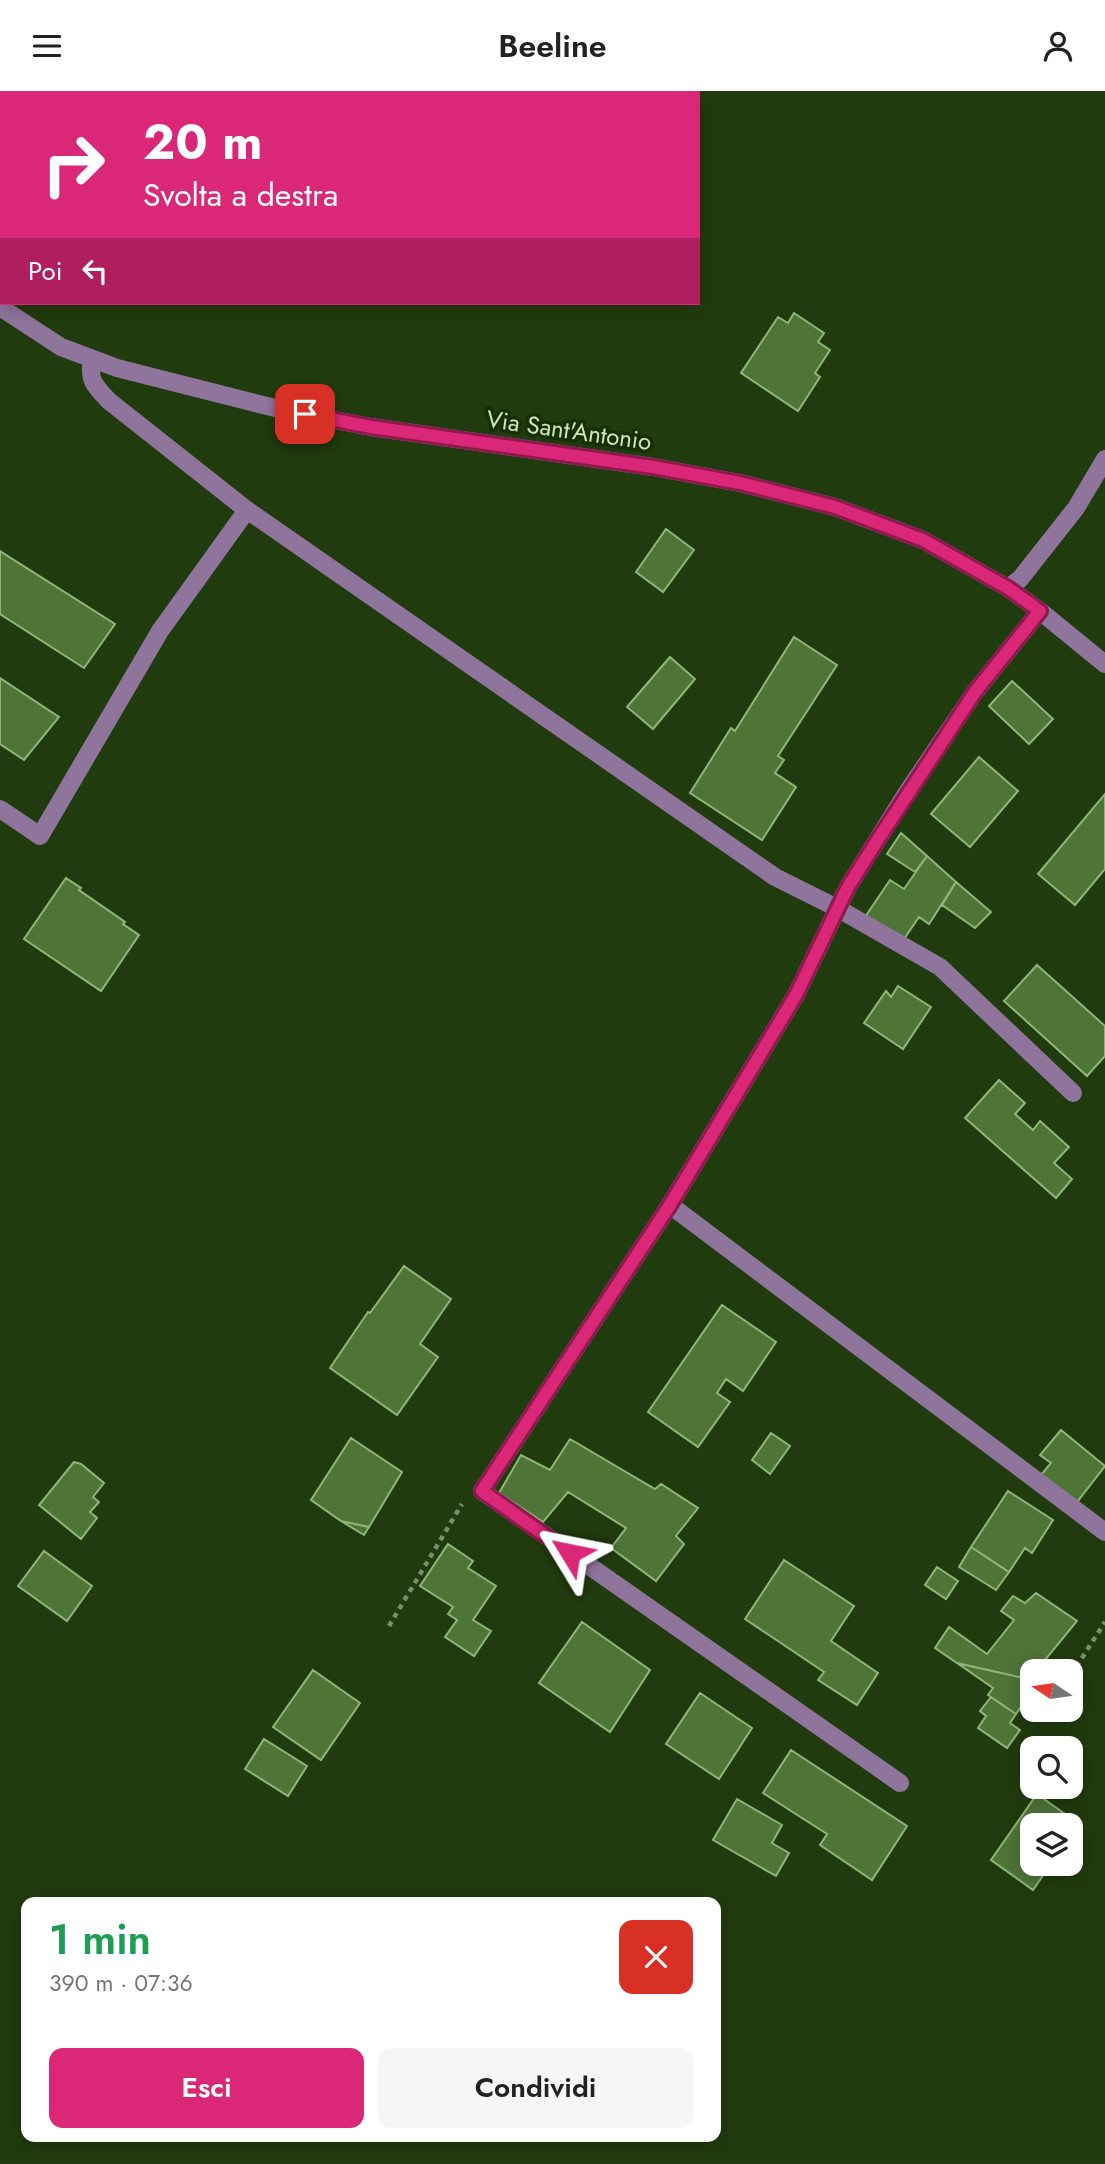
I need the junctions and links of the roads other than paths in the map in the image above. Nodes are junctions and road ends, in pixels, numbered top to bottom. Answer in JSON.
{"nodes":[{"id":1,"x":0,"y":307,"type":"edge"},
{"id":2,"x":92,"y":359,"type":"junction"},
{"id":3,"x":1105,"y":459,"type":"edge"},
{"id":4,"x":247,"y":510,"type":"junction"},
{"id":5,"x":1008,"y":588,"type":"junction"},
{"id":6,"x":1040,"y":611,"type":"junction"},
{"id":7,"x":1105,"y":664,"type":"edge"},
{"id":8,"x":0,"y":809,"type":"edge"},
{"id":9,"x":837,"y":908,"type":"junction"},
{"id":10,"x":1073,"y":1093,"type":"dead end"},
{"id":11,"x":670,"y":1205,"type":"junction"},
{"id":12,"x":1105,"y":1532,"type":"edge"},
{"id":13,"x":900,"y":1783,"type":"dead end"}],
"edges":[{"from":1,"to":2,"type":"street","name":"Via Sant'Antonio"},
{"from":2,"to":4,"type":"street"},
{"from":2,"to":5,"type":"street","name":"Via Sant'Antonio"},
{"from":3,"to":5,"type":"street"},
{"from":4,"to":8,"type":"street"},
{"from":4,"to":9,"type":"street"},
{"from":5,"to":6,"type":"street","name":"Via Sant'Antonio"},
{"from":6,"to":7,"type":"street","name":"Via Sant'Antonio"},
{"from":6,"to":9,"type":"street"},
{"from":9,"to":10,"type":"street"},
{"from":9,"to":11,"type":"street"},
{"from":11,"to":12,"type":"street"},
{"from":11,"to":13,"type":"street"}]}
